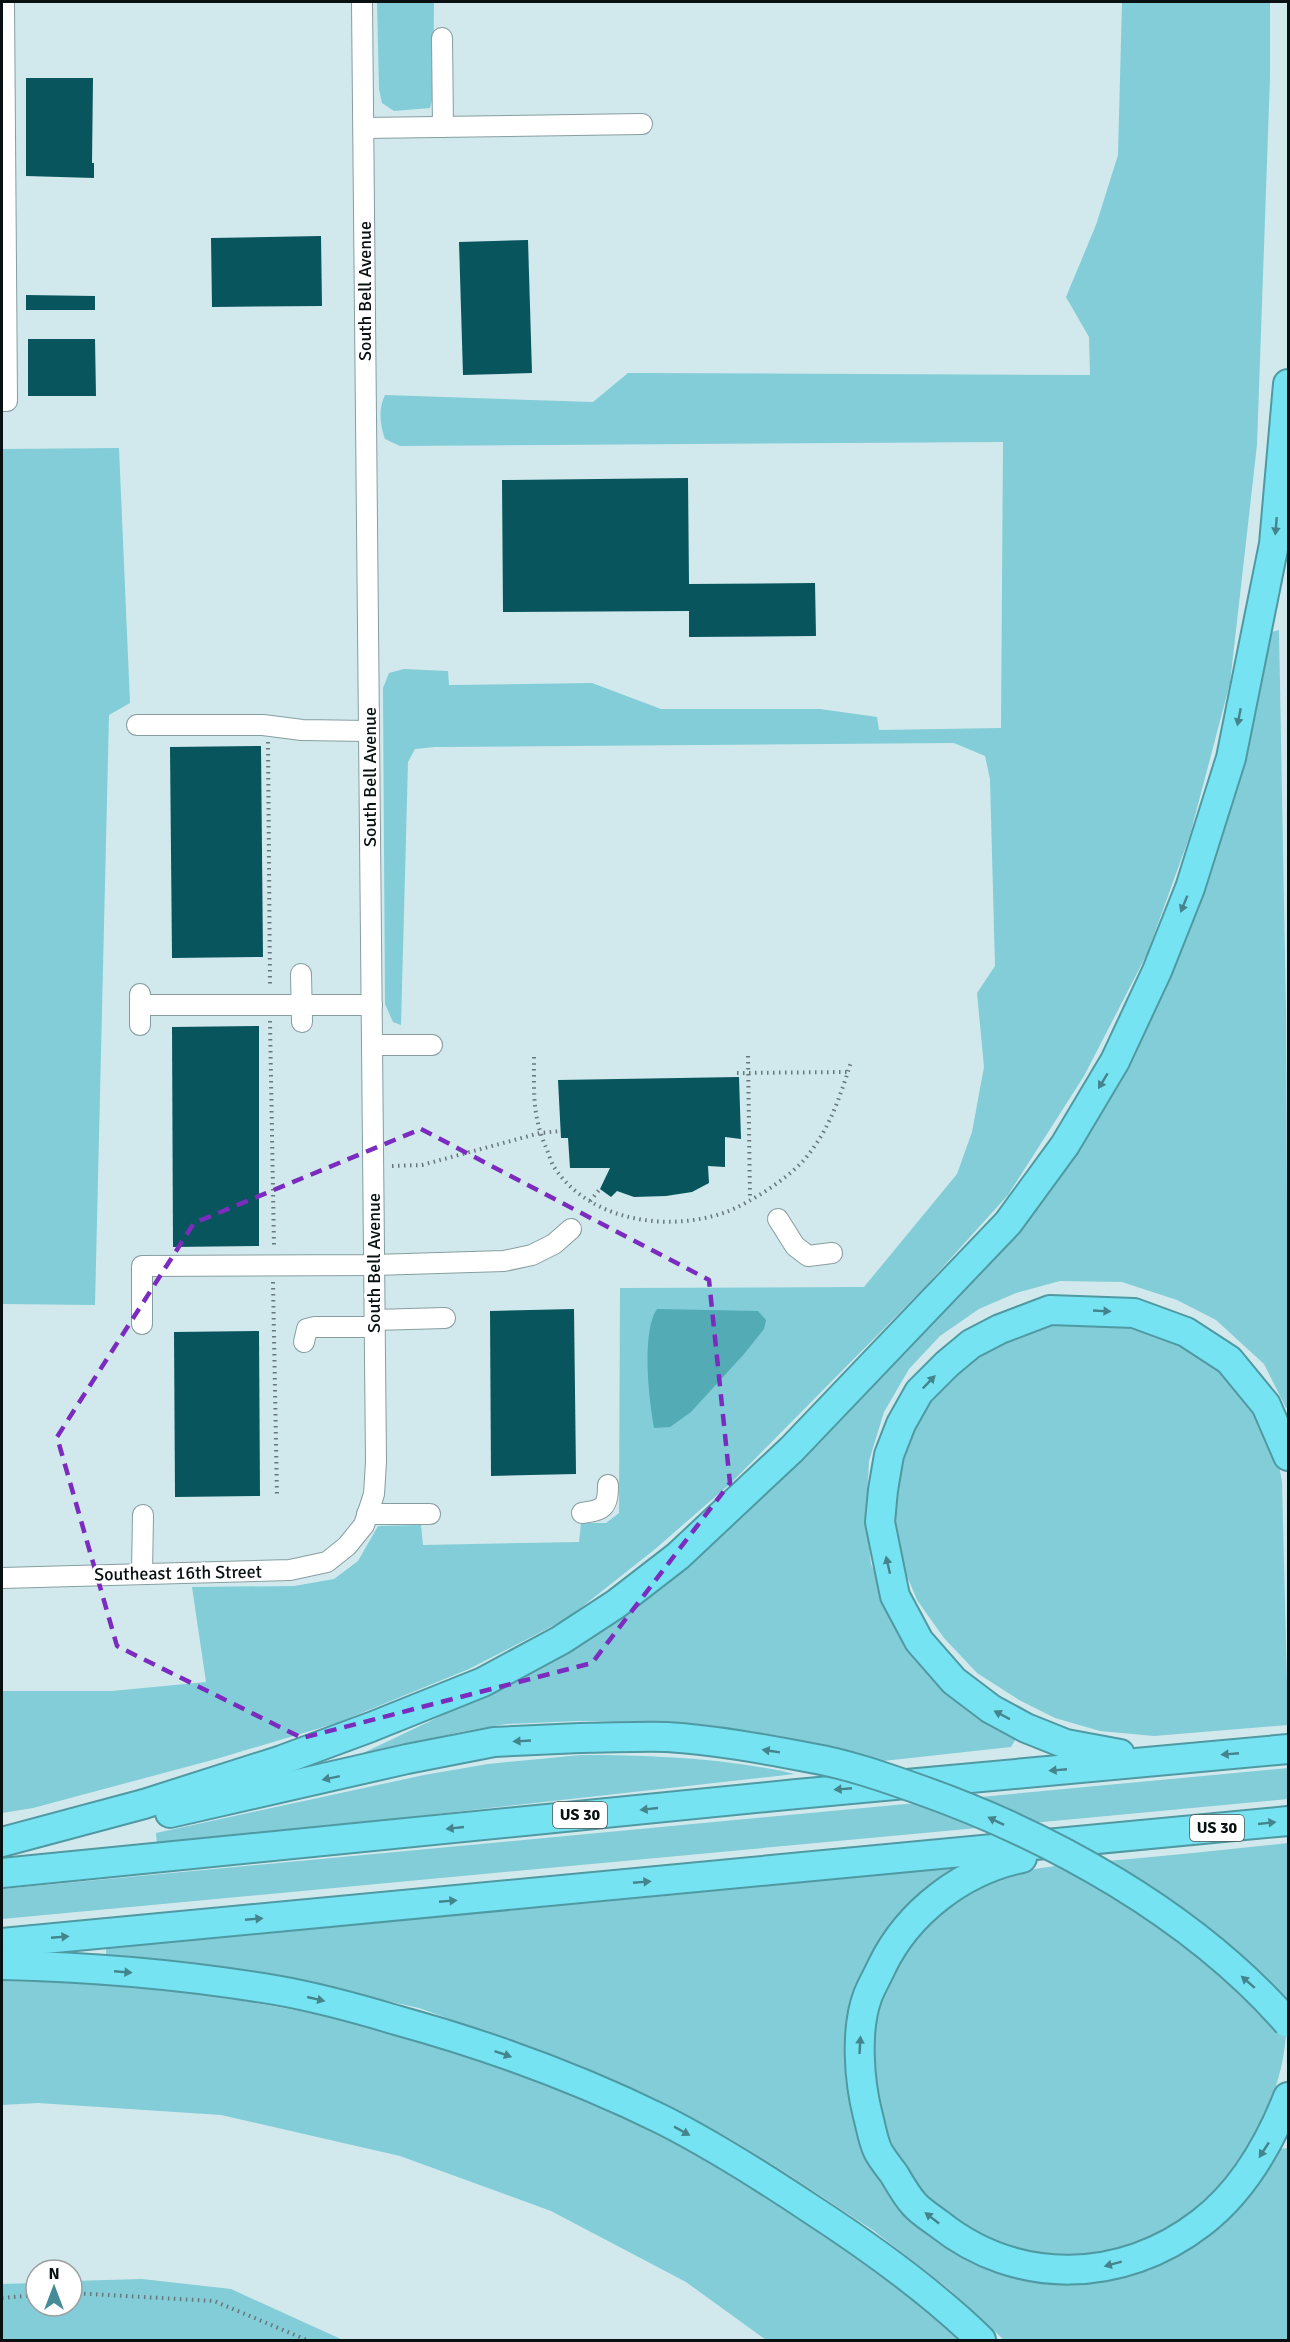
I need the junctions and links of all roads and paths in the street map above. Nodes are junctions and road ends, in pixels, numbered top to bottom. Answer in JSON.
{"nodes":[{"id":1,"x":4,"y":2,"type":"edge"},
{"id":2,"x":362,"y":2,"type":"edge"},
{"id":3,"x":442,"y":38,"type":"dead end"},
{"id":4,"x":3,"y":91,"type":"edge"},
{"id":5,"x":642,"y":124,"type":"dead end"},
{"id":6,"x":364,"y":128,"type":"junction"},
{"id":7,"x":443,"y":128,"type":"junction"},
{"id":8,"x":1288,"y":384,"type":"edge"},
{"id":9,"x":4,"y":401,"type":"edge"},
{"id":10,"x":137,"y":725,"type":"dead end"},
{"id":11,"x":268,"y":726,"type":"junction"},
{"id":12,"x":369,"y":731,"type":"junction"},
{"id":13,"x":302,"y":974,"type":"dead end"},
{"id":14,"x":270,"y":1005,"type":"junction"},
{"id":15,"x":372,"y":1005,"type":"junction"},
{"id":16,"x":140,"y":1008,"type":"dead end"},
{"id":17,"x":302,"y":1013,"type":"junction"},
{"id":18,"x":372,"y":1045,"type":"junction"},
{"id":19,"x":432,"y":1045,"type":"dead end"},
{"id":20,"x":748,"y":1056,"type":"dead end"},
{"id":21,"x":534,"y":1057,"type":"dead end"},
{"id":22,"x":851,"y":1062,"type":"dead end"},
{"id":23,"x":848,"y":1072,"type":"junction"},
{"id":24,"x":737,"y":1073,"type":"dead end"},
{"id":25,"x":749,"y":1073,"type":"junction"},
{"id":26,"x":561,"y":1131,"type":"dead end"},
{"id":27,"x":540,"y":1133,"type":"junction"},
{"id":28,"x":373,"y":1167,"type":"junction"},
{"id":29,"x":600,"y":1189,"type":"dead end"},
{"id":30,"x":750,"y":1200,"type":"junction"},
{"id":31,"x":590,"y":1201,"type":"junction"},
{"id":32,"x":778,"y":1219,"type":"dead end"},
{"id":33,"x":572,"y":1229,"type":"dead end"},
{"id":34,"x":832,"y":1253,"type":"dead end"},
{"id":35,"x":374,"y":1265,"type":"junction"},
{"id":36,"x":445,"y":1318,"type":"dead end"},
{"id":37,"x":374,"y":1323,"type":"junction"},
{"id":38,"x":142,"y":1324,"type":"dead end"},
{"id":39,"x":304,"y":1342,"type":"dead end"},
{"id":40,"x":1288,"y":1456,"type":"edge"},
{"id":41,"x":608,"y":1485,"type":"dead end"},
{"id":42,"x":582,"y":1513,"type":"dead end"},
{"id":43,"x":368,"y":1514,"type":"junction"},
{"id":44,"x":430,"y":1514,"type":"dead end"},
{"id":45,"x":143,"y":1515,"type":"dead end"},
{"id":46,"x":347,"y":1546,"type":"joint"},
{"id":47,"x":142,"y":1574,"type":"junction"},
{"id":48,"x":2,"y":1578,"type":"edge"},
{"id":49,"x":1288,"y":1749,"type":"edge"},
{"id":50,"x":1158,"y":1761,"type":"junction"},
{"id":51,"x":1288,"y":1821,"type":"edge"},
{"id":52,"x":1146,"y":1835,"type":"junction"},
{"id":53,"x":2,"y":1843,"type":"edge"},
{"id":54,"x":2,"y":1873,"type":"edge"},
{"id":55,"x":2,"y":1942,"type":"edge"},
{"id":56,"x":2,"y":1965,"type":"edge"},
{"id":57,"x":1288,"y":2024,"type":"edge"},
{"id":58,"x":1288,"y":2097,"type":"edge"},
{"id":59,"x":84,"y":2294,"type":"edge"},
{"id":60,"x":24,"y":2296,"type":"edge"},
{"id":61,"x":2,"y":2298,"type":"edge"},
{"id":62,"x":307,"y":2340,"type":"edge"},
{"id":63,"x":981,"y":2340,"type":"edge"}],
"edges":[{"from":1,"to":4,"type":"street"},
{"from":2,"to":6,"type":"street","name":"South Bell Avenue"},
{"from":3,"to":7,"type":"street"},
{"from":4,"to":9,"type":"street"},
{"from":5,"to":7,"type":"street"},
{"from":6,"to":7,"type":"street"},
{"from":6,"to":12,"type":"street","name":"South Bell Avenue"},
{"from":8,"to":53,"type":"highway","one_way":true},
{"from":10,"to":11,"type":"street"},
{"from":11,"to":12,"type":"street"},
{"from":11,"to":14,"type":"path"},
{"from":12,"to":15,"type":"street","name":"South Bell Avenue"},
{"from":13,"to":17,"type":"street"},
{"from":14,"to":16,"type":"street"},
{"from":14,"to":17,"type":"street"},
{"from":15,"to":17,"type":"street"},
{"from":15,"to":18,"type":"street","name":"South Bell Avenue"},
{"from":18,"to":19,"type":"street"},
{"from":18,"to":28,"type":"street","name":"South Bell Avenue"},
{"from":20,"to":25,"type":"path"},
{"from":21,"to":27,"type":"path"},
{"from":22,"to":23,"type":"path"},
{"from":23,"to":25,"type":"path"},
{"from":23,"to":30,"type":"path"},
{"from":24,"to":25,"type":"path"},
{"from":25,"to":30,"type":"path"},
{"from":26,"to":27,"type":"path"},
{"from":27,"to":28,"type":"path"},
{"from":27,"to":31,"type":"path"},
{"from":28,"to":35,"type":"street","name":"South Bell Avenue"},
{"from":29,"to":31,"type":"path"},
{"from":30,"to":31,"type":"path"},
{"from":32,"to":34,"type":"street"},
{"from":33,"to":35,"type":"street"},
{"from":35,"to":37,"type":"street","name":"South Bell Avenue"},
{"from":35,"to":38,"type":"street"},
{"from":36,"to":37,"type":"street"},
{"from":37,"to":39,"type":"street"},
{"from":37,"to":43,"type":"street","name":"South Bell Avenue"},
{"from":50,"to":40,"type":"highway","one_way":true},
{"from":41,"to":42,"type":"street"},
{"from":43,"to":44,"type":"street"},
{"from":43,"to":46,"type":"street","name":"South Bell Avenue"},
{"from":45,"to":47,"type":"street"},
{"from":46,"to":47,"type":"street","name":"Southeast 16th Street"},
{"from":47,"to":48,"type":"street","name":"Southeast 16th Street"},
{"from":49,"to":50,"type":"highway","number":"US 30","one_way":true},
{"from":50,"to":54,"type":"highway","number":"US 30","one_way":true},
{"from":52,"to":51,"type":"highway","number":"US 30","one_way":true},
{"from":55,"to":52,"type":"highway","number":"US 30","one_way":true},
{"from":58,"to":52,"type":"highway","one_way":true},
{"from":57,"to":53,"type":"highway","one_way":true,"bridge":true},
{"from":56,"to":63,"type":"highway","one_way":true},
{"from":59,"to":62,"type":"path"},
{"from":60,"to":61,"type":"path"}]}
